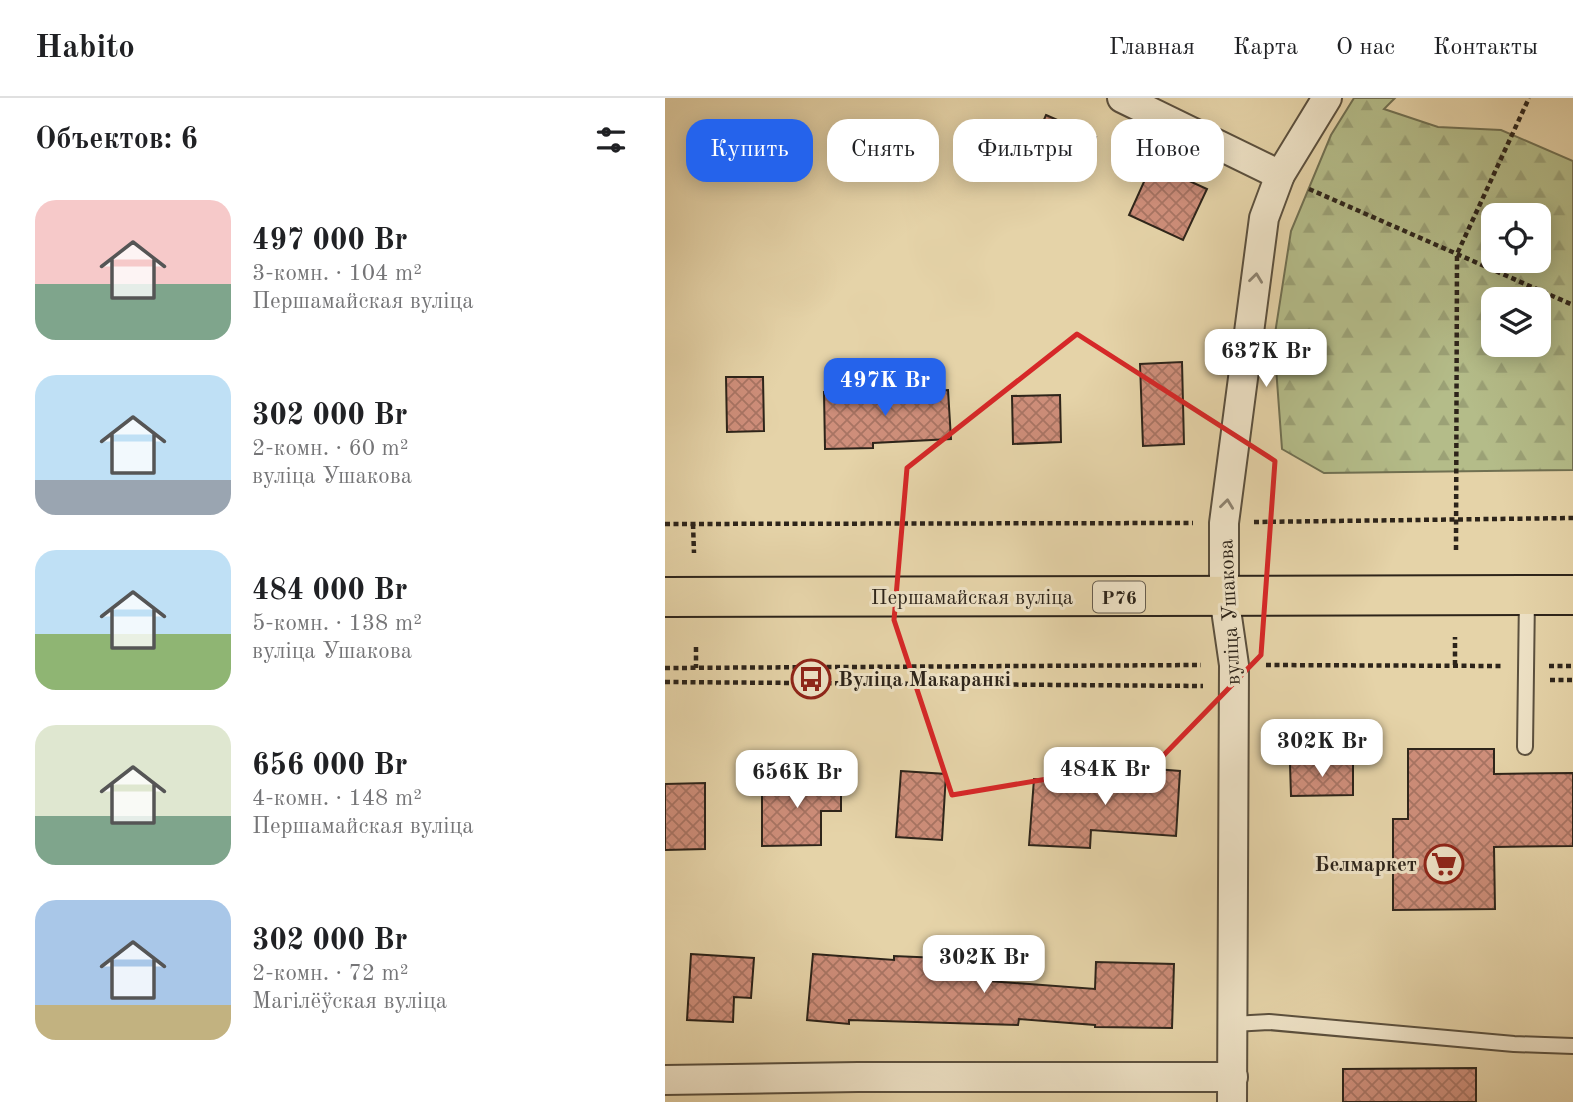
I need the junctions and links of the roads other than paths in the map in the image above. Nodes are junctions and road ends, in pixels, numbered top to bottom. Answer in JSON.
{"nodes":[{"id":1,"x":1122,"y":98,"type":"edge"},
{"id":2,"x":1327,"y":98,"type":"edge"},
{"id":3,"x":1280,"y":176,"type":"junction"},
{"id":4,"x":1527,"y":595,"type":"junction"},
{"id":5,"x":1573,"y":595,"type":"edge"},
{"id":6,"x":1224,"y":596,"type":"junction"},
{"id":7,"x":665,"y":597,"type":"edge"},
{"id":8,"x":1525,"y":747,"type":"dead end"},
{"id":9,"x":1233,"y":1024,"type":"junction"},
{"id":10,"x":1573,"y":1046,"type":"edge"},
{"id":11,"x":665,"y":1080,"type":"edge"},
{"id":12,"x":1233,"y":1090,"type":"edge"}],
"edges":[{"from":1,"to":3,"type":"street"},
{"from":2,"to":3,"type":"street","name":"вуліца Ушакова"},
{"from":6,"to":3,"type":"street","name":"вуліца Ушакова","one_way":true},
{"from":4,"to":5,"type":"main road","name":"Першамайская вуліца","number":"Р76"},
{"from":4,"to":6,"type":"main road","name":"Першамайская вуліца","number":"Р76"},
{"from":4,"to":8,"type":"lane"},
{"from":6,"to":7,"type":"main road","name":"Першамайская вуліца","number":"Р76"},
{"from":6,"to":9,"type":"street","name":"вуліца Ушакова"},
{"from":9,"to":10,"type":"lane"},
{"from":9,"to":12,"type":"street","name":"вуліца Ушакова"},
{"from":11,"to":12,"type":"street"}]}
